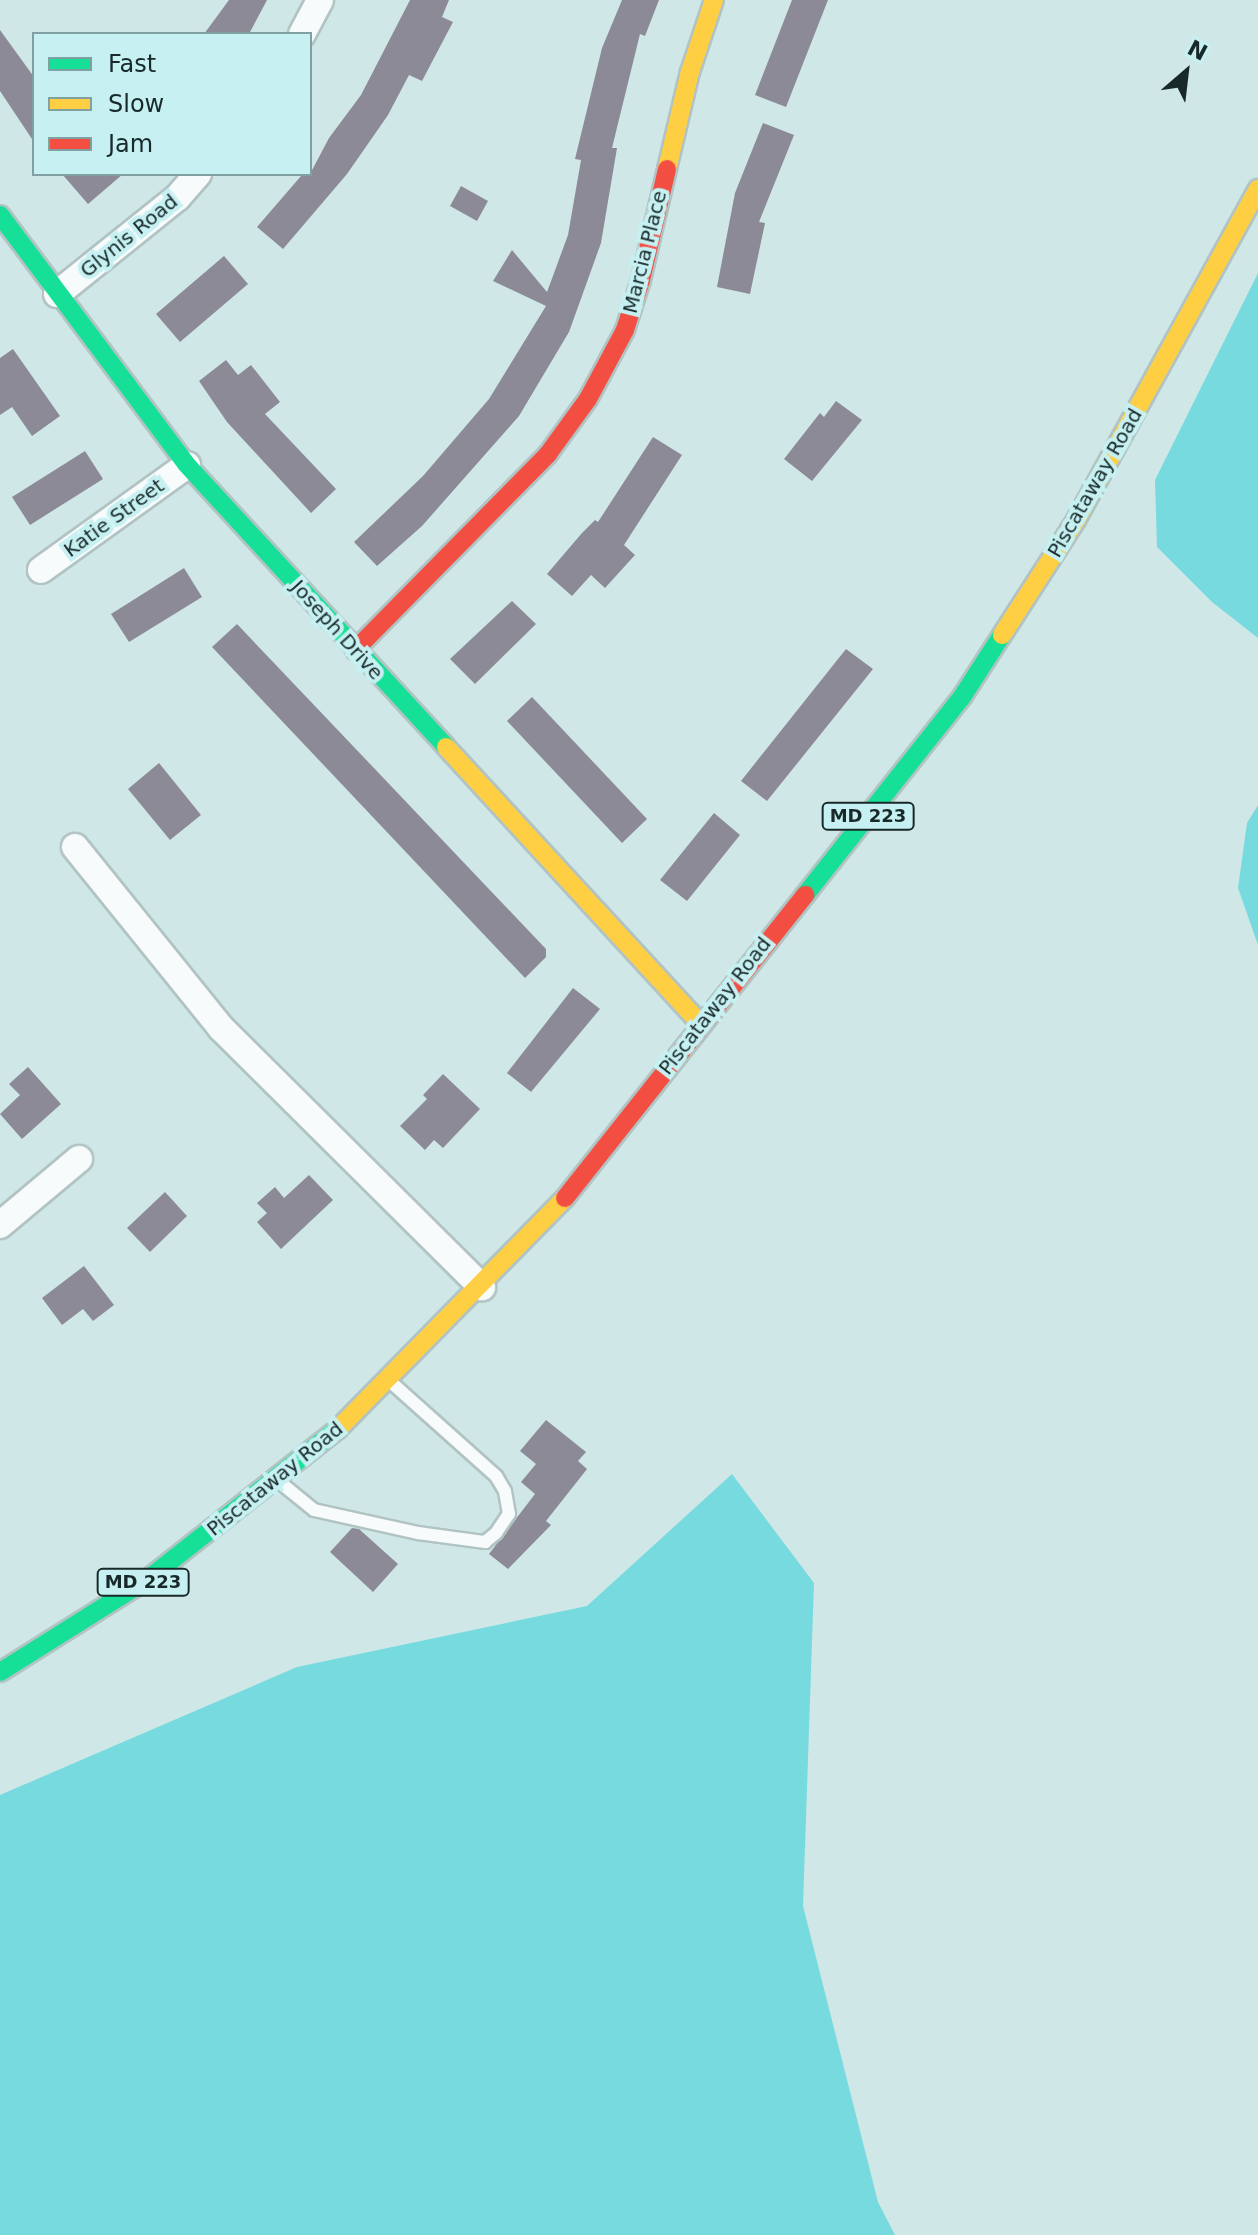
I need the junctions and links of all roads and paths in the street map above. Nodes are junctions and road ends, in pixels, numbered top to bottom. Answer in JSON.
{"nodes":[{"id":1,"x":320,"y":0,"type":"edge"},
{"id":2,"x":714,"y":0,"type":"edge"},
{"id":3,"x":303,"y":32,"type":"edge"},
{"id":4,"x":196,"y":176,"type":"edge"},
{"id":5,"x":1258,"y":189,"type":"edge"},
{"id":6,"x":0,"y":215,"type":"edge"},
{"id":7,"x":57,"y":294,"type":"junction"},
{"id":8,"x":187,"y":465,"type":"junction"},
{"id":9,"x":41,"y":570,"type":"dead end"},
{"id":10,"x":355,"y":650,"type":"junction"},
{"id":11,"x":75,"y":847,"type":"dead end"},
{"id":12,"x":700,"y":1023,"type":"junction"},
{"id":13,"x":79,"y":1159,"type":"dead end"},
{"id":14,"x":0,"y":1225,"type":"edge"},
{"id":15,"x":482,"y":1287,"type":"junction"},
{"id":16,"x":389,"y":1381,"type":"junction"},
{"id":17,"x":277,"y":1480,"type":"junction"},
{"id":18,"x":0,"y":1672,"type":"edge"}],
"edges":[{"from":1,"to":3,"type":"street"},
{"from":2,"to":10,"type":"main road","name":"Marcia Place"},
{"from":4,"to":7,"type":"street","name":"Glynis Road"},
{"from":5,"to":12,"type":"main road","name":"Piscataway Road","number":"MD 223"},
{"from":6,"to":7,"type":"main road","name":"Joseph Drive"},
{"from":7,"to":8,"type":"main road","name":"Joseph Drive"},
{"from":8,"to":9,"type":"street","name":"Katie Street"},
{"from":8,"to":10,"type":"main road","name":"Joseph Drive"},
{"from":10,"to":12,"type":"main road","name":"Joseph Drive"},
{"from":11,"to":15,"type":"street"},
{"from":12,"to":15,"type":"main road","name":"Piscataway Road","number":"MD 223"},
{"from":13,"to":14,"type":"street"},
{"from":15,"to":16,"type":"main road","name":"Piscataway Road","number":"MD 223"},
{"from":16,"to":17,"type":"main road","name":"Piscataway Road","number":"MD 223"},
{"from":16,"to":17,"type":"lane"},
{"from":17,"to":18,"type":"main road","name":"Piscataway Road","number":"MD 223"}]}
